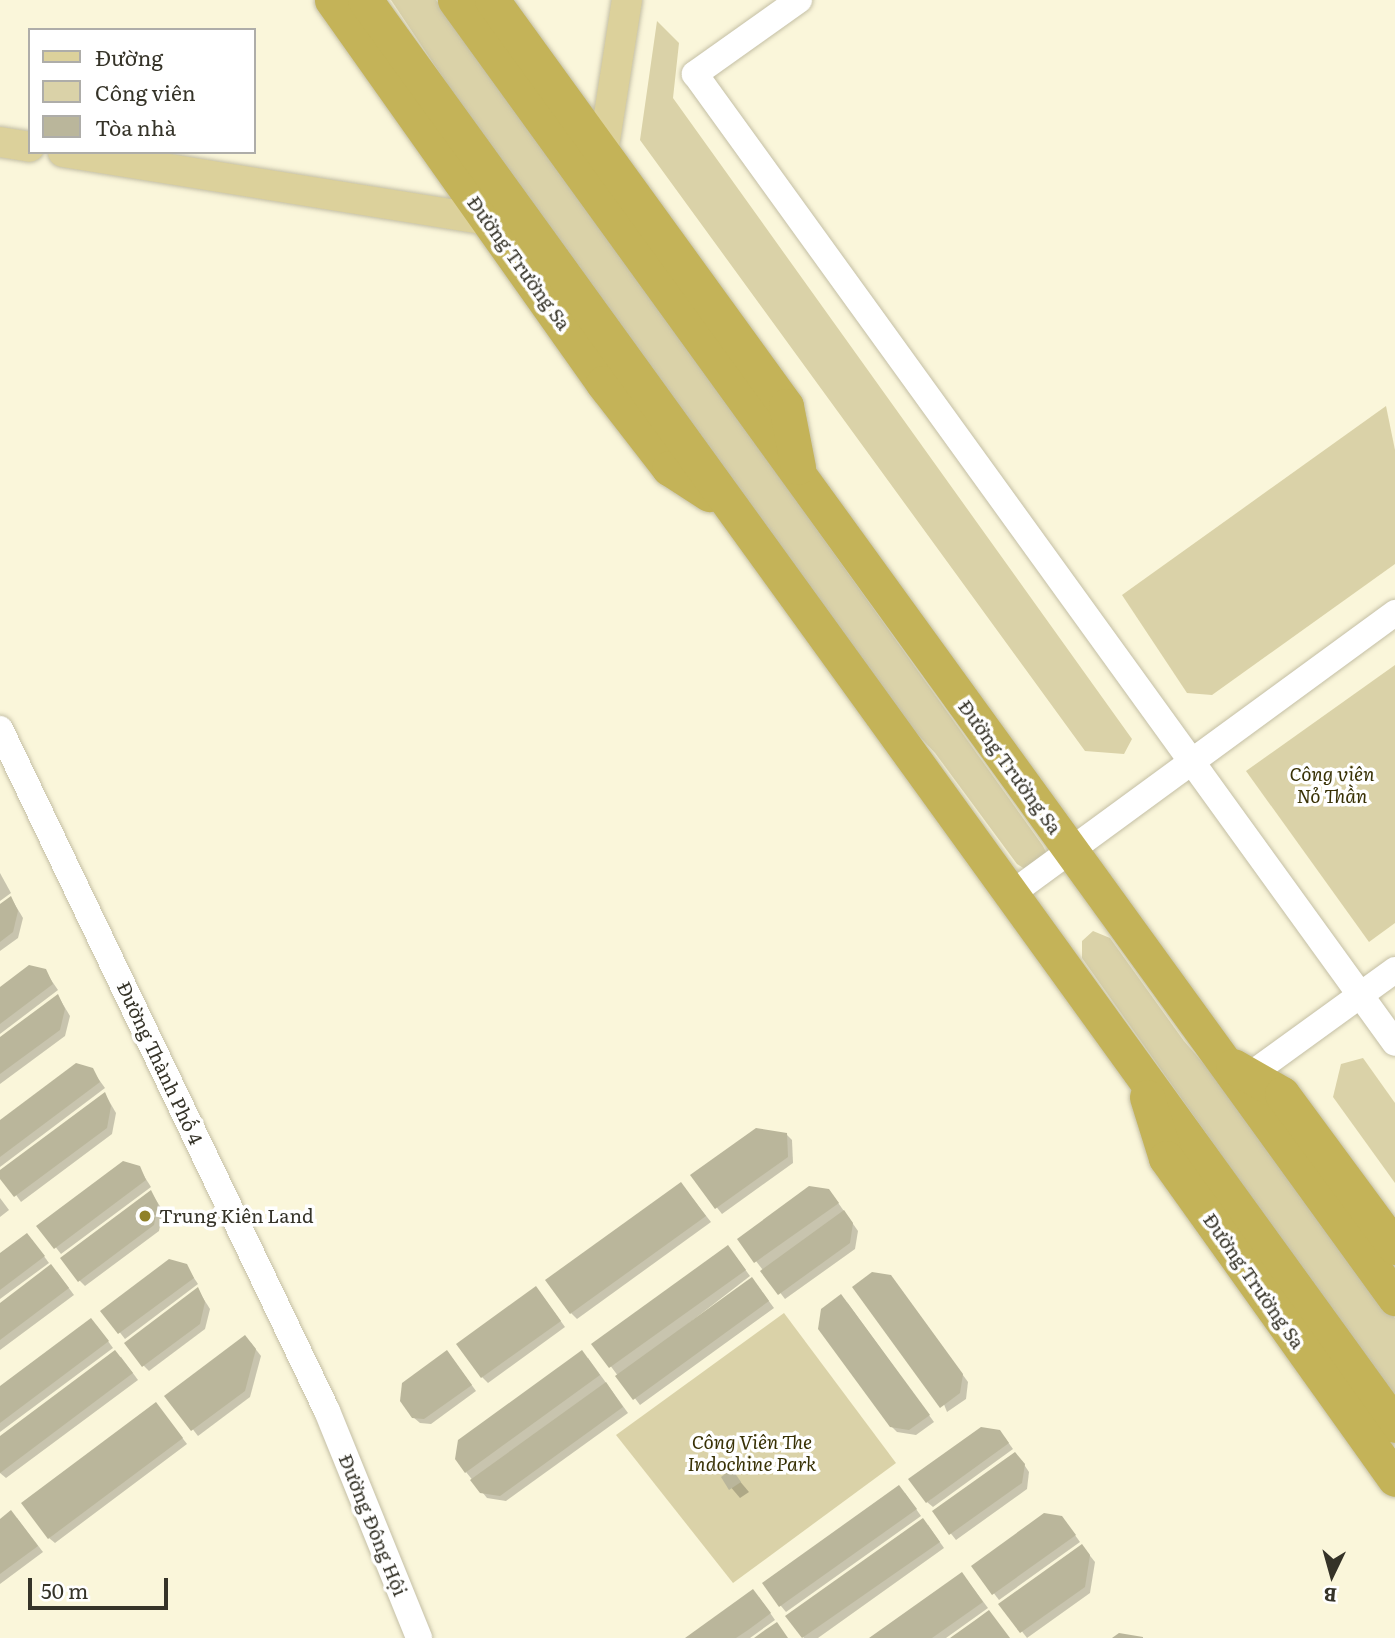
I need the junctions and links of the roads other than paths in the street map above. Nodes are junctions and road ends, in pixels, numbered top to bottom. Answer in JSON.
{"nodes":[{"id":1,"x":332,"y":0,"type":"edge"},
{"id":2,"x":365,"y":0,"type":"edge"},
{"id":3,"x":455,"y":0,"type":"edge"},
{"id":4,"x":492,"y":0,"type":"edge"},
{"id":5,"x":628,"y":0,"type":"edge"},
{"id":6,"x":799,"y":0,"type":"edge"},
{"id":7,"x":0,"y":142,"type":"edge"},
{"id":8,"x":28,"y":147,"type":"edge"},
{"id":9,"x":603,"y":153,"type":"junction"},
{"id":10,"x":76,"y":154,"type":"edge"},
{"id":11,"x":488,"y":220,"type":"junction"},
{"id":12,"x":800,"y":476,"type":"junction"},
{"id":13,"x":727,"y":505,"type":"junction"},
{"id":14,"x":1395,"y":614,"type":"edge"},
{"id":15,"x":0,"y":729,"type":"edge"},
{"id":16,"x":1190,"y":760,"type":"junction"},
{"id":17,"x":1070,"y":850,"type":"junction"},
{"id":18,"x":1011,"y":894,"type":"junction"},
{"id":19,"x":1395,"y":970,"type":"edge"},
{"id":20,"x":1360,"y":995,"type":"junction"},
{"id":21,"x":1395,"y":1043,"type":"edge"},
{"id":22,"x":1236,"y":1067,"type":"junction"},
{"id":23,"x":1333,"y":1189,"type":"junction"},
{"id":24,"x":1238,"y":1233,"type":"junction"},
{"id":25,"x":1395,"y":1247,"type":"edge"},
{"id":26,"x":1395,"y":1298,"type":"edge"},
{"id":27,"x":323,"y":1404,"type":"joint"},
{"id":28,"x":1395,"y":1425,"type":"edge"},
{"id":29,"x":1395,"y":1479,"type":"edge"},
{"id":30,"x":419,"y":1638,"type":"edge"}],
"edges":[{"from":1,"to":11,"type":"highway","name":"Đường Trường Sa"},
{"from":2,"to":13,"type":"highway","name":"Đường Trường Sa"},
{"from":3,"to":12,"type":"highway","name":"Đường Trường Sa"},
{"from":4,"to":9,"type":"highway","name":"Đường Trường Sa"},
{"from":5,"to":9,"type":"main road"},
{"from":6,"to":16,"type":"street"},
{"from":7,"to":8,"type":"main road"},
{"from":9,"to":12,"type":"highway","name":"Đường Trường Sa"},
{"from":10,"to":11,"type":"main road"},
{"from":11,"to":13,"type":"highway","name":"Đường Trường Sa"},
{"from":12,"to":17,"type":"highway","name":"Đường Trường Sa"},
{"from":13,"to":18,"type":"highway","name":"Đường Trường Sa"},
{"from":14,"to":16,"type":"street"},
{"from":15,"to":27,"type":"street","name":"Đường Thành Phố 4"},
{"from":16,"to":17,"type":"street"},
{"from":16,"to":20,"type":"street"},
{"from":17,"to":18,"type":"street"},
{"from":17,"to":22,"type":"highway","name":"Đường Trường Sa"},
{"from":18,"to":24,"type":"highway","name":"Đường Trường Sa"},
{"from":19,"to":20,"type":"street"},
{"from":20,"to":21,"type":"street"},
{"from":20,"to":22,"type":"street"},
{"from":22,"to":23,"type":"highway","name":"Đường Trường Sa"},
{"from":23,"to":25,"type":"highway","name":"Đường Trường Sa"},
{"from":23,"to":26,"type":"highway","name":"Đường Trường Sa"},
{"from":24,"to":28,"type":"highway","name":"Đường Trường Sa"},
{"from":24,"to":29,"type":"highway","name":"Đường Trường Sa"},
{"from":27,"to":30,"type":"street","name":"Đường Đông Hội"}]}
